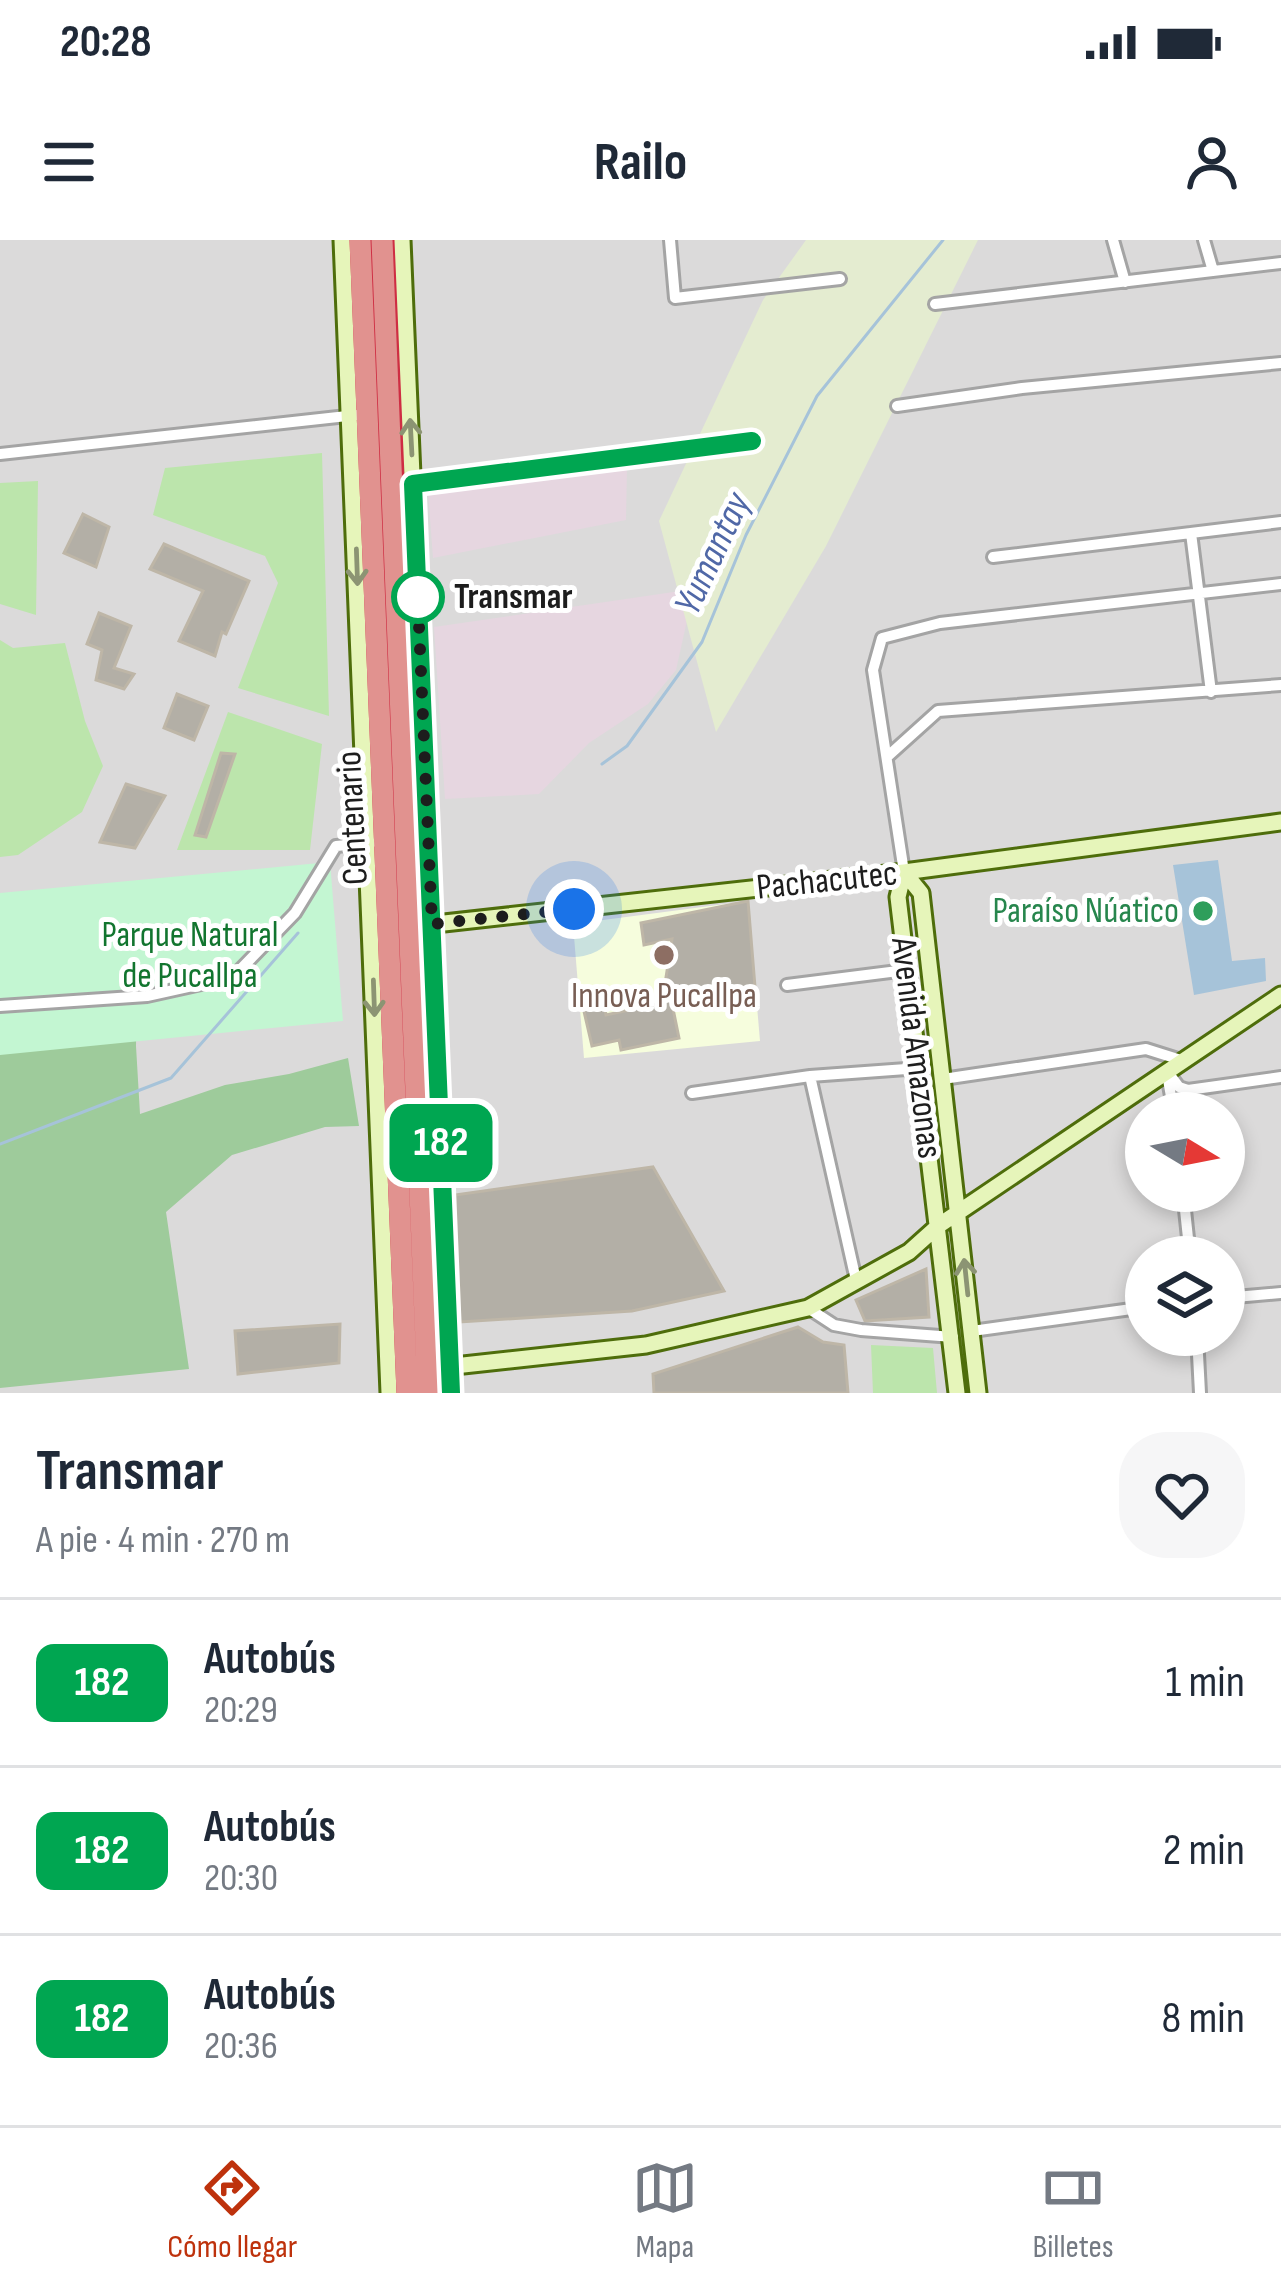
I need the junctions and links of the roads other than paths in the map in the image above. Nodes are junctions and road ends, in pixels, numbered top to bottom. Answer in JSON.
{"nodes":[{"id":1,"x":342,"y":240,"type":"edge"},
{"id":2,"x":360,"y":240,"type":"edge"},
{"id":3,"x":382,"y":240,"type":"edge"},
{"id":4,"x":402,"y":240,"type":"edge"},
{"id":5,"x":670,"y":240,"type":"edge"},
{"id":6,"x":1113,"y":240,"type":"edge"},
{"id":7,"x":1204,"y":240,"type":"edge"},
{"id":8,"x":1281,"y":262,"type":"edge"},
{"id":9,"x":1213,"y":271,"type":"junction"},
{"id":10,"x":840,"y":279,"type":"dead end"},
{"id":11,"x":1124,"y":282,"type":"junction"},
{"id":12,"x":935,"y":304,"type":"dead end"},
{"id":13,"x":1281,"y":363,"type":"edge"},
{"id":14,"x":897,"y":406,"type":"dead end"},
{"id":15,"x":370,"y":415,"type":"junction"},
{"id":16,"x":752,"y":441,"type":"dead end"},
{"id":17,"x":0,"y":454,"type":"edge"},
{"id":18,"x":413,"y":484,"type":"junction"},
{"id":19,"x":1281,"y":522,"type":"edge"},
{"id":20,"x":1191,"y":533,"type":"junction"},
{"id":21,"x":994,"y":557,"type":"dead end"},
{"id":22,"x":1281,"y":584,"type":"edge"},
{"id":23,"x":1200,"y":592,"type":"junction"},
{"id":24,"x":1281,"y":685,"type":"edge"},
{"id":25,"x":1210,"y":692,"type":"junction"},
{"id":26,"x":888,"y":756,"type":"junction"},
{"id":27,"x":1281,"y":812,"type":"edge"},
{"id":28,"x":1281,"y":822,"type":"edge"},
{"id":29,"x":377,"y":843,"type":"junction"},
{"id":30,"x":903,"y":867,"type":"junction"},
{"id":31,"x":406,"y":923,"type":"junction"},
{"id":32,"x":906,"y":970,"type":"junction"},
{"id":33,"x":787,"y":985,"type":"dead end"},
{"id":34,"x":1281,"y":995,"type":"edge"},
{"id":35,"x":0,"y":1006,"type":"edge"},
{"id":36,"x":1184,"y":1061,"type":"junction"},
{"id":37,"x":920,"y":1068,"type":"junction"},
{"id":38,"x":1167,"y":1071,"type":"junction"},
{"id":39,"x":810,"y":1076,"type":"junction"},
{"id":40,"x":1280,"y":1077,"type":"edge"},
{"id":41,"x":943,"y":1079,"type":"junction"},
{"id":42,"x":1170,"y":1092,"type":"edge"},
{"id":43,"x":692,"y":1093,"type":"dead end"},
{"id":44,"x":1281,"y":1094,"type":"edge"},
{"id":45,"x":959,"y":1212,"type":"junction"},
{"id":46,"x":938,"y":1226,"type":"junction"},
{"id":47,"x":856,"y":1280,"type":"junction"},
{"id":48,"x":1281,"y":1293,"type":"edge"},
{"id":49,"x":1245,"y":1296,"type":"edge"},
{"id":50,"x":808,"y":1308,"type":"junction"},
{"id":51,"x":1125,"y":1310,"type":"edge"},
{"id":52,"x":972,"y":1331,"type":"junction"},
{"id":53,"x":953,"y":1336,"type":"junction"},
{"id":54,"x":1197,"y":1356,"type":"edge"},
{"id":55,"x":415,"y":1375,"type":"edge"},
{"id":56,"x":389,"y":1393,"type":"edge"},
{"id":57,"x":428,"y":1393,"type":"edge"},
{"id":58,"x":451,"y":1393,"type":"edge"},
{"id":59,"x":957,"y":1393,"type":"edge"},
{"id":60,"x":977,"y":1393,"type":"edge"},
{"id":61,"x":1200,"y":1393,"type":"edge"}],
"edges":[{"from":1,"to":15,"type":"street"},
{"from":2,"to":15,"type":"highway","name":"Centenario"},
{"from":3,"to":15,"type":"highway","name":"Centenario"},
{"from":18,"to":4,"type":"street","one_way":true},
{"from":5,"to":10,"type":"street"},
{"from":6,"to":11,"type":"street"},
{"from":7,"to":9,"type":"street"},
{"from":8,"to":9,"type":"street"},
{"from":9,"to":11,"type":"street"},
{"from":11,"to":12,"type":"street"},
{"from":13,"to":14,"type":"street"},
{"from":15,"to":17,"type":"street"},
{"from":15,"to":29,"type":"highway","name":"Centenario","one_way":true},
{"from":15,"to":31,"type":"highway","name":"Centenario"},
{"from":16,"to":18,"type":"street"},
{"from":18,"to":31,"type":"street"},
{"from":19,"to":20,"type":"street"},
{"from":20,"to":21,"type":"street"},
{"from":20,"to":23,"type":"street"},
{"from":22,"to":23,"type":"street"},
{"from":23,"to":25,"type":"street"},
{"from":23,"to":26,"type":"street"},
{"from":24,"to":25,"type":"street"},
{"from":25,"to":26,"type":"street"},
{"from":26,"to":30,"type":"street"},
{"from":27,"to":30,"type":"street","name":"Pachacutec"},
{"from":28,"to":30,"type":"street","name":"Pachacutec"},
{"from":29,"to":31,"type":"highway","name":"Centenario"},
{"from":29,"to":35,"type":"street"},
{"from":30,"to":31,"type":"street","name":"Pachacutec"},
{"from":30,"to":32,"type":"street","name":"Avenida Amazonas"},
{"from":30,"to":41,"type":"street","name":"Avenida Amazonas"},
{"from":31,"to":55,"type":"highway","name":"Centenario"},
{"from":31,"to":55,"type":"street","one_way":true},
{"from":32,"to":33,"type":"street"},
{"from":32,"to":37,"type":"street","name":"Avenida Amazonas"},
{"from":34,"to":36,"type":"street"},
{"from":36,"to":38,"type":"street"},
{"from":36,"to":41,"type":"street"},
{"from":37,"to":39,"type":"street"},
{"from":37,"to":46,"type":"street","name":"Avenida Amazonas"},
{"from":38,"to":40,"type":"street"},
{"from":38,"to":42,"type":"street"},
{"from":38,"to":45,"type":"street"},
{"from":39,"to":43,"type":"street"},
{"from":39,"to":47,"type":"street"},
{"from":40,"to":44,"type":"street"},
{"from":41,"to":45,"type":"street","name":"Avenida Amazonas"},
{"from":45,"to":46,"type":"street"},
{"from":52,"to":45,"type":"street","name":"Avenida Amazonas","one_way":true},
{"from":46,"to":47,"type":"street"},
{"from":46,"to":53,"type":"street","name":"Avenida Amazonas"},
{"from":47,"to":50,"type":"street"},
{"from":48,"to":49,"type":"street"},
{"from":50,"to":53,"type":"street"},
{"from":50,"to":55,"type":"street"},
{"from":51,"to":52,"type":"street"},
{"from":52,"to":60,"type":"street","name":"Avenida Amazonas"},
{"from":53,"to":59,"type":"street","name":"Avenida Amazonas"},
{"from":54,"to":61,"type":"street"},
{"from":55,"to":56,"type":"street"},
{"from":55,"to":57,"type":"highway","name":"Centenario"},
{"from":55,"to":58,"type":"street"}]}
